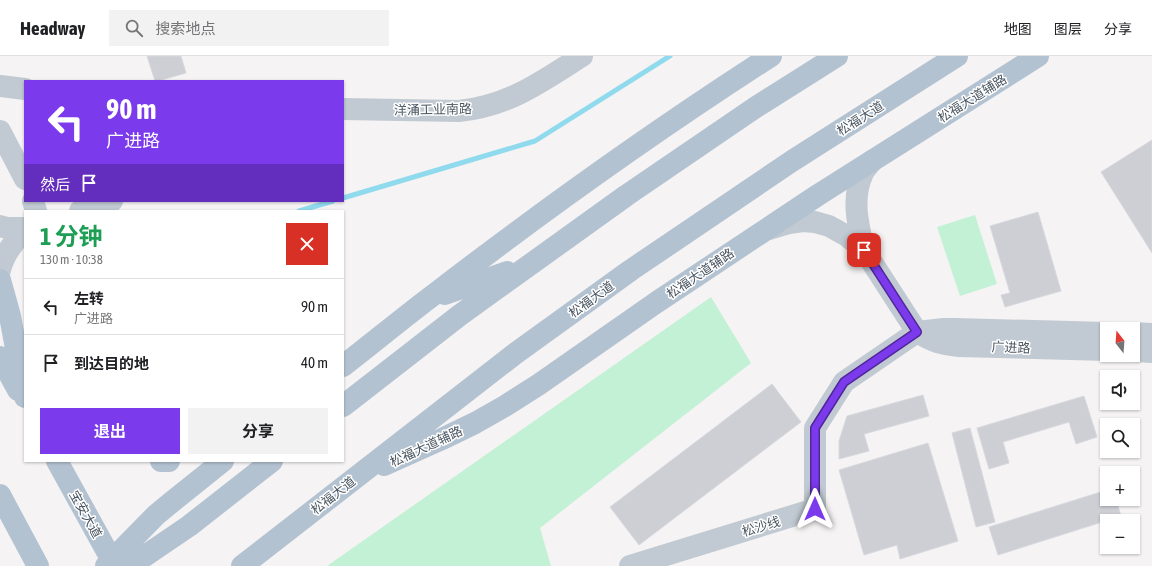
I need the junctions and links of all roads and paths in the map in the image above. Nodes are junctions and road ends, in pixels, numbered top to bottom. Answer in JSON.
{"nodes":[{"id":1,"x":582,"y":56,"type":"edge"},
{"id":2,"x":771,"y":56,"type":"edge"},
{"id":3,"x":836,"y":56,"type":"edge"},
{"id":4,"x":957,"y":56,"type":"edge"},
{"id":5,"x":1038,"y":56,"type":"edge"},
{"id":6,"x":0,"y":86,"type":"edge"},
{"id":7,"x":24,"y":89,"type":"edge"},
{"id":8,"x":344,"y":109,"type":"edge"},
{"id":9,"x":0,"y":132,"type":"edge"},
{"id":10,"x":872,"y":161,"type":"junction"},
{"id":11,"x":24,"y":178,"type":"edge"},
{"id":12,"x":109,"y":202,"type":"edge"},
{"id":13,"x":83,"y":210,"type":"edge"},
{"id":14,"x":0,"y":226,"type":"edge"},
{"id":15,"x":24,"y":228,"type":"edge"},
{"id":16,"x":764,"y":231,"type":"junction"},
{"id":17,"x":24,"y":232,"type":"edge"},
{"id":18,"x":864,"y":250,"type":"junction"},
{"id":19,"x":543,"y":256,"type":"junction"},
{"id":20,"x":0,"y":270,"type":"edge"},
{"id":21,"x":0,"y":280,"type":"edge"},
{"id":22,"x":424,"y":303,"type":"junction"},
{"id":23,"x":917,"y":332,"type":"junction"},
{"id":24,"x":1100,"y":333,"type":"edge"},
{"id":25,"x":1140,"y":334,"type":"edge"},
{"id":26,"x":1152,"y":334,"type":"edge"},
{"id":27,"x":1100,"y":350,"type":"edge"},
{"id":28,"x":1140,"y":351,"type":"edge"},
{"id":29,"x":1152,"y":352,"type":"edge"},
{"id":30,"x":0,"y":357,"type":"edge"},
{"id":31,"x":344,"y":365,"type":"edge"},
{"id":32,"x":24,"y":391,"type":"edge"},
{"id":33,"x":24,"y":401,"type":"edge"},
{"id":34,"x":344,"y":405,"type":"edge"},
{"id":35,"x":58,"y":462,"type":"edge"},
{"id":36,"x":222,"y":462,"type":"edge"},
{"id":37,"x":271,"y":462,"type":"edge"},
{"id":38,"x":355,"y":477,"type":"junction"},
{"id":39,"x":0,"y":495,"type":"edge"},
{"id":40,"x":276,"y":540,"type":"junction"},
{"id":41,"x":116,"y":565,"type":"edge"},
{"id":42,"x":38,"y":566,"type":"edge"},
{"id":43,"x":242,"y":566,"type":"edge"},
{"id":44,"x":262,"y":566,"type":"edge"},
{"id":45,"x":630,"y":566,"type":"edge"}],
"edges":[{"from":1,"to":8,"type":"street","name":"洋涌工业南路"},
{"from":2,"to":22,"type":"main road"},
{"from":3,"to":19,"type":"main road"},
{"from":4,"to":38,"type":"main road","name":"松福大道"},
{"from":5,"to":10,"type":"main road","name":"松福大道辅路"},
{"from":6,"to":7,"type":"street"},
{"from":9,"to":11,"type":"street"},
{"from":10,"to":16,"type":"main road","name":"松福大道辅路"},
{"from":10,"to":18,"type":"street"},
{"from":12,"to":13,"type":"street"},
{"from":14,"to":15,"type":"street"},
{"from":16,"to":18,"type":"street"},
{"from":16,"to":38,"type":"main road","name":"松福大道辅路"},
{"from":17,"to":20,"type":"street"},
{"from":18,"to":23,"type":"street","name":"广进路"},
{"from":19,"to":22,"type":"main road"},
{"from":19,"to":34,"type":"main road"},
{"from":21,"to":32,"type":"main road"},
{"from":22,"to":31,"type":"main road"},
{"from":23,"to":24,"type":"street","name":"广进路"},
{"from":23,"to":27,"type":"street","name":"广进路"},
{"from":23,"to":45,"type":"street","name":"松沙线"},
{"from":25,"to":26,"type":"street"},
{"from":28,"to":29,"type":"street"},
{"from":30,"to":33,"type":"main road"},
{"from":35,"to":41,"type":"main road","name":"宝安大道"},
{"from":36,"to":41,"type":"main road"},
{"from":37,"to":41,"type":"main road"},
{"from":38,"to":40,"type":"main road","name":"松福大道"},
{"from":39,"to":42,"type":"main road"},
{"from":40,"to":43,"type":"main road","name":"松福大道"},
{"from":40,"to":44,"type":"main road"}]}
